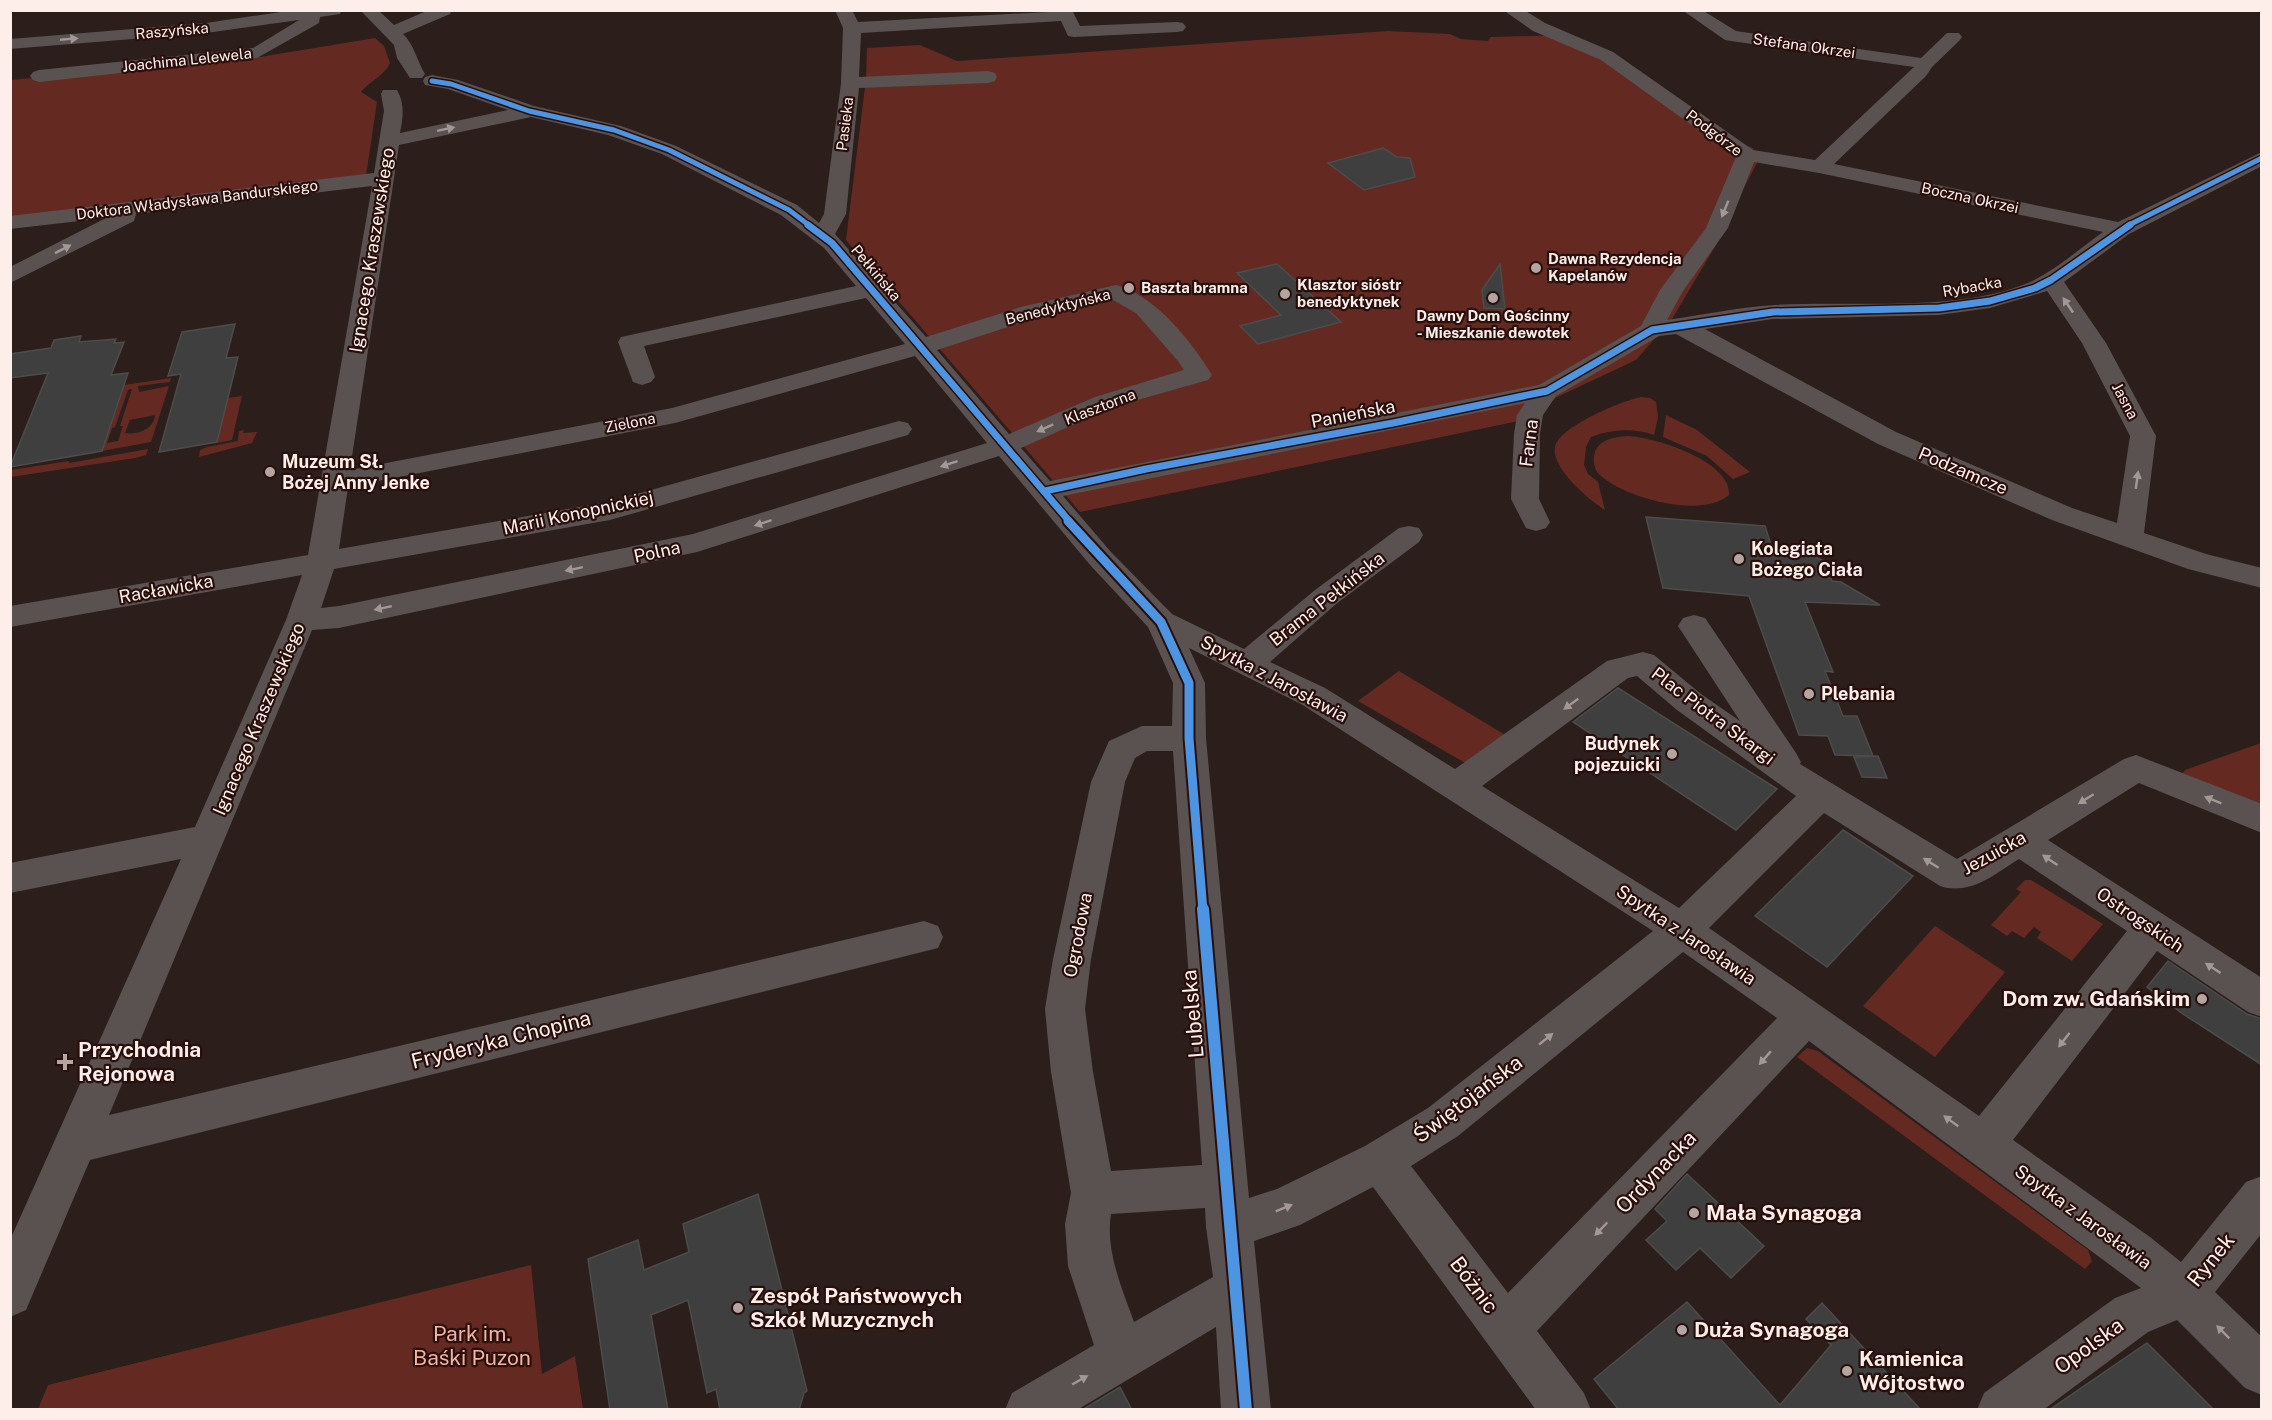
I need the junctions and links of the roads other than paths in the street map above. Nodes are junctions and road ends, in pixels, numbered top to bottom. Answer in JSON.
{"nodes":[{"id":1,"x":368,"y":10,"type":"edge"},
{"id":2,"x":444,"y":10,"type":"edge"},
{"id":3,"x":1511,"y":10,"type":"edge"},
{"id":4,"x":1690,"y":10,"type":"edge"},
{"id":5,"x":329,"y":11,"type":"edge"},
{"id":6,"x":851,"y":16,"type":"edge"},
{"id":7,"x":1177,"y":27,"type":"dead end"},
{"id":8,"x":390,"y":32,"type":"junction"},
{"id":9,"x":1953,"y":37,"type":"dead end"},
{"id":10,"x":10,"y":44,"type":"edge"},
{"id":11,"x":1925,"y":64,"type":"junction"},
{"id":12,"x":39,"y":76,"type":"dead end"},
{"id":13,"x":988,"y":77,"type":"dead end"},
{"id":14,"x":850,"y":83,"type":"junction"},
{"id":15,"x":409,"y":86,"type":"junction"},
{"id":16,"x":529,"y":111,"type":"junction"},
{"id":17,"x":389,"y":141,"type":"junction"},
{"id":18,"x":1747,"y":155,"type":"junction"},
{"id":19,"x":2262,"y":158,"type":"edge"},
{"id":20,"x":1819,"y":167,"type":"junction"},
{"id":21,"x":384,"y":178,"type":"junction"},
{"id":22,"x":836,"y":200,"type":"junction"},
{"id":23,"x":145,"y":207,"type":"junction"},
{"id":24,"x":789,"y":210,"type":"junction"},
{"id":25,"x":10,"y":222,"type":"edge"},
{"id":26,"x":2121,"y":229,"type":"junction"},
{"id":27,"x":823,"y":236,"type":"junction"},
{"id":28,"x":10,"y":276,"type":"edge"},
{"id":29,"x":2051,"y":280,"type":"junction"},
{"id":30,"x":871,"y":290,"type":"junction"},
{"id":31,"x":1682,"y":327,"type":"junction"},
{"id":32,"x":1652,"y":330,"type":"junction"},
{"id":33,"x":921,"y":347,"type":"junction"},
{"id":34,"x":1199,"y":375,"type":"joint"},
{"id":35,"x":642,"y":376,"type":"dead end"},
{"id":36,"x":1547,"y":391,"type":"junction"},
{"id":37,"x":899,"y":429,"type":"dead end"},
{"id":38,"x":1004,"y":446,"type":"junction"},
{"id":39,"x":335,"y":481,"type":"junction"},
{"id":40,"x":1045,"y":491,"type":"junction"},
{"id":41,"x":1531,"y":511,"type":"dead end"},
{"id":42,"x":1409,"y":535,"type":"dead end"},
{"id":43,"x":2129,"y":538,"type":"junction"},
{"id":44,"x":322,"y":561,"type":"junction"},
{"id":45,"x":2262,"y":578,"type":"edge"},
{"id":46,"x":10,"y":617,"type":"edge"},
{"id":47,"x":301,"y":620,"type":"junction"},
{"id":48,"x":1161,"y":622,"type":"junction"},
{"id":49,"x":1694,"y":626,"type":"dead end"},
{"id":50,"x":1246,"y":665,"type":"junction"},
{"id":51,"x":1189,"y":738,"type":"junction"},
{"id":52,"x":1808,"y":786,"type":"junction"},
{"id":53,"x":1456,"y":787,"type":"junction"},
{"id":54,"x":2262,"y":819,"type":"edge"},
{"id":55,"x":208,"y":839,"type":"junction"},
{"id":56,"x":2019,"y":840,"type":"junction"},
{"id":57,"x":10,"y":879,"type":"edge"},
{"id":58,"x":2152,"y":928,"type":"junction"},
{"id":59,"x":1682,"y":930,"type":"junction"},
{"id":60,"x":924,"y":937,"type":"dead end"},
{"id":61,"x":2262,"y":1000,"type":"edge"},
{"id":62,"x":1806,"y":1016,"type":"junction"},
{"id":63,"x":77,"y":1143,"type":"junction"},
{"id":64,"x":1983,"y":1144,"type":"junction"},
{"id":65,"x":1380,"y":1161,"type":"junction"},
{"id":66,"x":1093,"y":1193,"type":"junction"},
{"id":67,"x":2262,"y":1197,"type":"edge"},
{"id":68,"x":1227,"y":1206,"type":"junction"},
{"id":69,"x":15,"y":1275,"type":"edge"},
{"id":70,"x":1237,"y":1289,"type":"junction"},
{"id":71,"x":2184,"y":1294,"type":"junction"},
{"id":72,"x":1507,"y":1328,"type":"junction"},
{"id":73,"x":1122,"y":1356,"type":"junction"},
{"id":74,"x":2262,"y":1371,"type":"edge"},
{"id":75,"x":1029,"y":1410,"type":"edge"},
{"id":76,"x":1246,"y":1410,"type":"edge"},
{"id":77,"x":1567,"y":1410,"type":"edge"},
{"id":78,"x":2001,"y":1410,"type":"edge"}],
"edges":[{"from":1,"to":8,"type":"street"},
{"from":2,"to":8,"type":"street"},
{"from":3,"to":18,"type":"street","name":"Podgórze"},
{"from":4,"to":11,"type":"street","name":"Stefana Okrzei"},
{"from":10,"to":5,"type":"street","name":"Raszyńska","one_way":true},
{"from":5,"to":12,"type":"street","name":"Joachima Lelewela"},
{"from":6,"to":7,"type":"street"},
{"from":6,"to":14,"type":"street","name":"Pasieka"},
{"from":8,"to":15,"type":"street"},
{"from":9,"to":11,"type":"street"},
{"from":11,"to":20,"type":"street"},
{"from":13,"to":14,"type":"street"},
{"from":14,"to":22,"type":"street","name":"Pasieka"},
{"from":15,"to":16,"type":"street","name":"Pełkińska"},
{"from":15,"to":17,"type":"street","name":"Ignacego Kraszewskiego"},
{"from":17,"to":16,"type":"street","one_way":true},
{"from":16,"to":24,"type":"street","name":"Pełkińska"},
{"from":17,"to":21,"type":"street","name":"Ignacego Kraszewskiego"},
{"from":18,"to":20,"type":"street"},
{"from":18,"to":32,"type":"street","name":"Podgórze","one_way":true},
{"from":19,"to":26,"type":"street","name":"Rybacka"},
{"from":20,"to":26,"type":"street","name":"Boczna Okrzei"},
{"from":21,"to":23,"type":"street","name":"Doktora Władysława Bandurskiego"},
{"from":21,"to":39,"type":"street","name":"Ignacego Kraszewskiego"},
{"from":22,"to":24,"type":"street"},
{"from":22,"to":27,"type":"street","name":"Pasieka"},
{"from":23,"to":25,"type":"street","name":"Doktora Władysława Bandurskiego"},
{"from":28,"to":23,"type":"street","one_way":true},
{"from":24,"to":27,"type":"street","name":"Pełkińska"},
{"from":26,"to":29,"type":"street","name":"Rybacka"},
{"from":27,"to":30,"type":"street","name":"Pełkińska"},
{"from":29,"to":31,"type":"street","name":"Rybacka"},
{"from":43,"to":29,"type":"street","name":"Jasna","one_way":true},
{"from":30,"to":33,"type":"street","name":"Pełkińska"},
{"from":30,"to":35,"type":"street"},
{"from":31,"to":32,"type":"street","name":"Rybacka"},
{"from":31,"to":43,"type":"street","name":"Podzamcze"},
{"from":32,"to":36,"type":"street","name":"Panieńska"},
{"from":33,"to":34,"type":"street","name":"Benedyktyńska"},
{"from":33,"to":38,"type":"street","name":"Pełkińska"},
{"from":33,"to":39,"type":"street","name":"Zielona"},
{"from":34,"to":38,"type":"street","name":"Klasztorna","one_way":true},
{"from":36,"to":40,"type":"street","name":"Panieńska"},
{"from":36,"to":41,"type":"street","name":"Farna"},
{"from":37,"to":44,"type":"street","name":"Marii Konopnickiej"},
{"from":38,"to":40,"type":"street","name":"Pełkińska"},
{"from":38,"to":47,"type":"street","name":"Polna","one_way":true},
{"from":39,"to":44,"type":"street","name":"Ignacego Kraszewskiego"},
{"from":40,"to":48,"type":"street","name":"Pełkińska"},
{"from":42,"to":50,"type":"street","name":"Brama Pełkińska"},
{"from":43,"to":45,"type":"street","name":"Podzamcze"},
{"from":44,"to":46,"type":"street","name":"Racławicka"},
{"from":44,"to":47,"type":"street","name":"Ignacego Kraszewskiego"},
{"from":47,"to":55,"type":"street","name":"Ignacego Kraszewskiego"},
{"from":48,"to":50,"type":"street","name":"Spytka z Jarosławia"},
{"from":48,"to":51,"type":"street","name":"Lubelska"},
{"from":49,"to":52,"type":"street"},
{"from":50,"to":53,"type":"street","name":"Spytka z Jarosławia"},
{"from":51,"to":66,"type":"street","name":"Ogrodowa"},
{"from":51,"to":68,"type":"street","name":"Lubelska"},
{"from":52,"to":53,"type":"street","name":"Plac Piotra Skargi","one_way":true},
{"from":56,"to":52,"type":"street","name":"Jezuicka","one_way":true},
{"from":52,"to":59,"type":"street","name":"Świętojańska"},
{"from":53,"to":59,"type":"street","name":"Spytka z Jarosławia"},
{"from":54,"to":56,"type":"street","name":"Jezuicka","one_way":true},
{"from":55,"to":57,"type":"street"},
{"from":55,"to":63,"type":"street","name":"Ignacego Kraszewskiego"},
{"from":58,"to":56,"type":"street","name":"Ostrogskich","one_way":true},
{"from":61,"to":58,"type":"street","name":"Ostrogskich","one_way":true},
{"from":58,"to":64,"type":"street","one_way":true},
{"from":59,"to":62,"type":"street","name":"Spytka z Jarosławia"},
{"from":65,"to":59,"type":"street","name":"Świętojańska","one_way":true},
{"from":60,"to":63,"type":"street","name":"Fryderyka Chopina"},
{"from":64,"to":62,"type":"street","name":"Spytka z Jarosławia","one_way":true},
{"from":62,"to":72,"type":"street","name":"Ordynacka","one_way":true},
{"from":63,"to":69,"type":"street","name":"Ignacego Kraszewskiego"},
{"from":64,"to":71,"type":"street","name":"Spytka z Jarosławia"},
{"from":68,"to":65,"type":"street","name":"Świętojańska","one_way":true},
{"from":65,"to":72,"type":"street","name":"Bóżnic"},
{"from":66,"to":68,"type":"street"},
{"from":66,"to":73,"type":"street","name":"Ogrodowa"},
{"from":67,"to":71,"type":"street","name":"Rynek"},
{"from":68,"to":70,"type":"street","name":"Lubelska"},
{"from":70,"to":73,"type":"street"},
{"from":70,"to":76,"type":"street","name":"Lubelska"},
{"from":74,"to":71,"type":"street","name":"Rynek","one_way":true},
{"from":71,"to":78,"type":"street","name":"Opolska"},
{"from":72,"to":77,"type":"street","name":"Bóżnic"},
{"from":75,"to":73,"type":"street","one_way":true}]}
